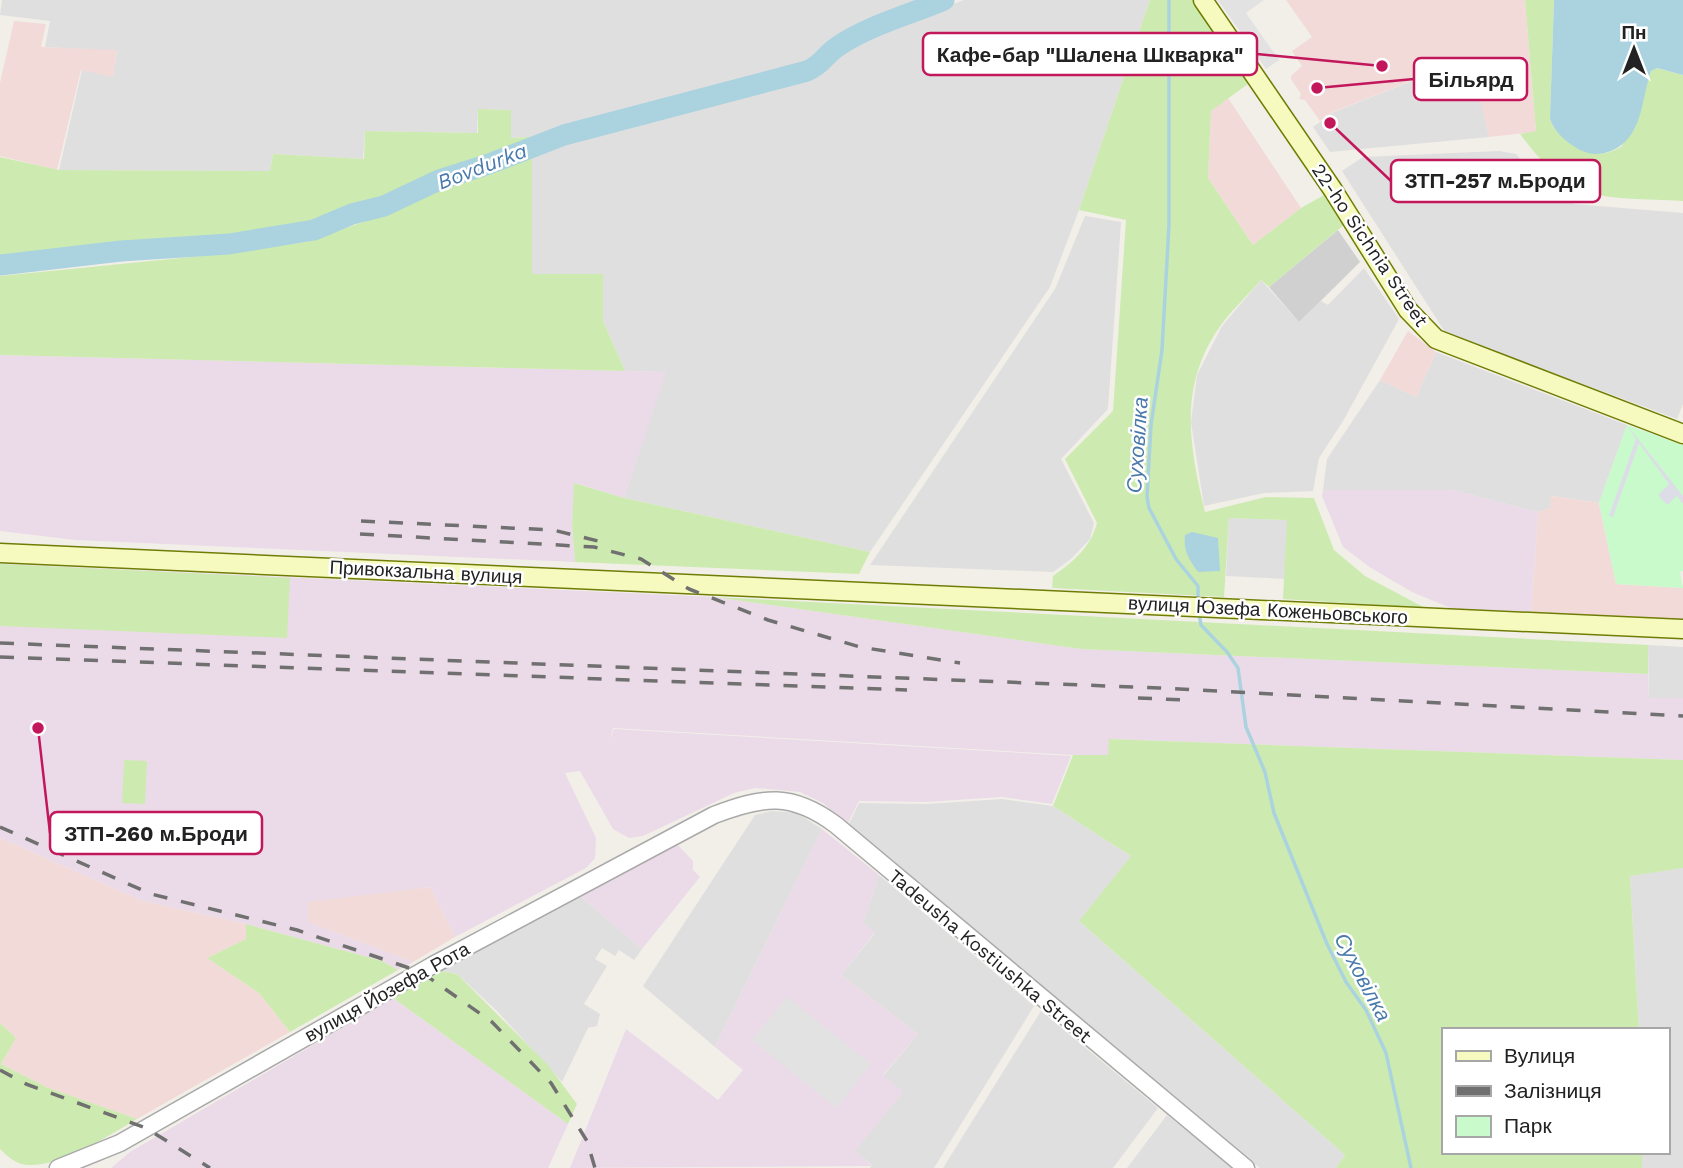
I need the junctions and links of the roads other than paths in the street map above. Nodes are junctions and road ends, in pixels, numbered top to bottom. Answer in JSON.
{"nodes":[{"id":1,"x":1203,"y":0,"type":"edge"},
{"id":2,"x":1683,"y":434,"type":"edge"},
{"id":3,"x":0,"y":553,"type":"edge"},
{"id":4,"x":852,"y":591,"type":"joint"},
{"id":5,"x":1683,"y":628,"type":"edge"},
{"id":6,"x":715,"y":815,"type":"joint"},
{"id":7,"x":58,"y":1168,"type":"edge"},
{"id":8,"x":1246,"y":1168,"type":"edge"}],
"edges":[{"from":1,"to":2,"type":"main road","name":"22-ho Sichnia Street"},
{"from":3,"to":4,"type":"main road","name":"Привокзальна вулиця"},
{"from":4,"to":5,"type":"main road","name":"вулиця Юзефа Коженьовського"},
{"from":6,"to":7,"type":"street","name":"вулиця Йозефа Рота"},
{"from":6,"to":8,"type":"street","name":"Tadeusha Kostiushka Street"}]}
